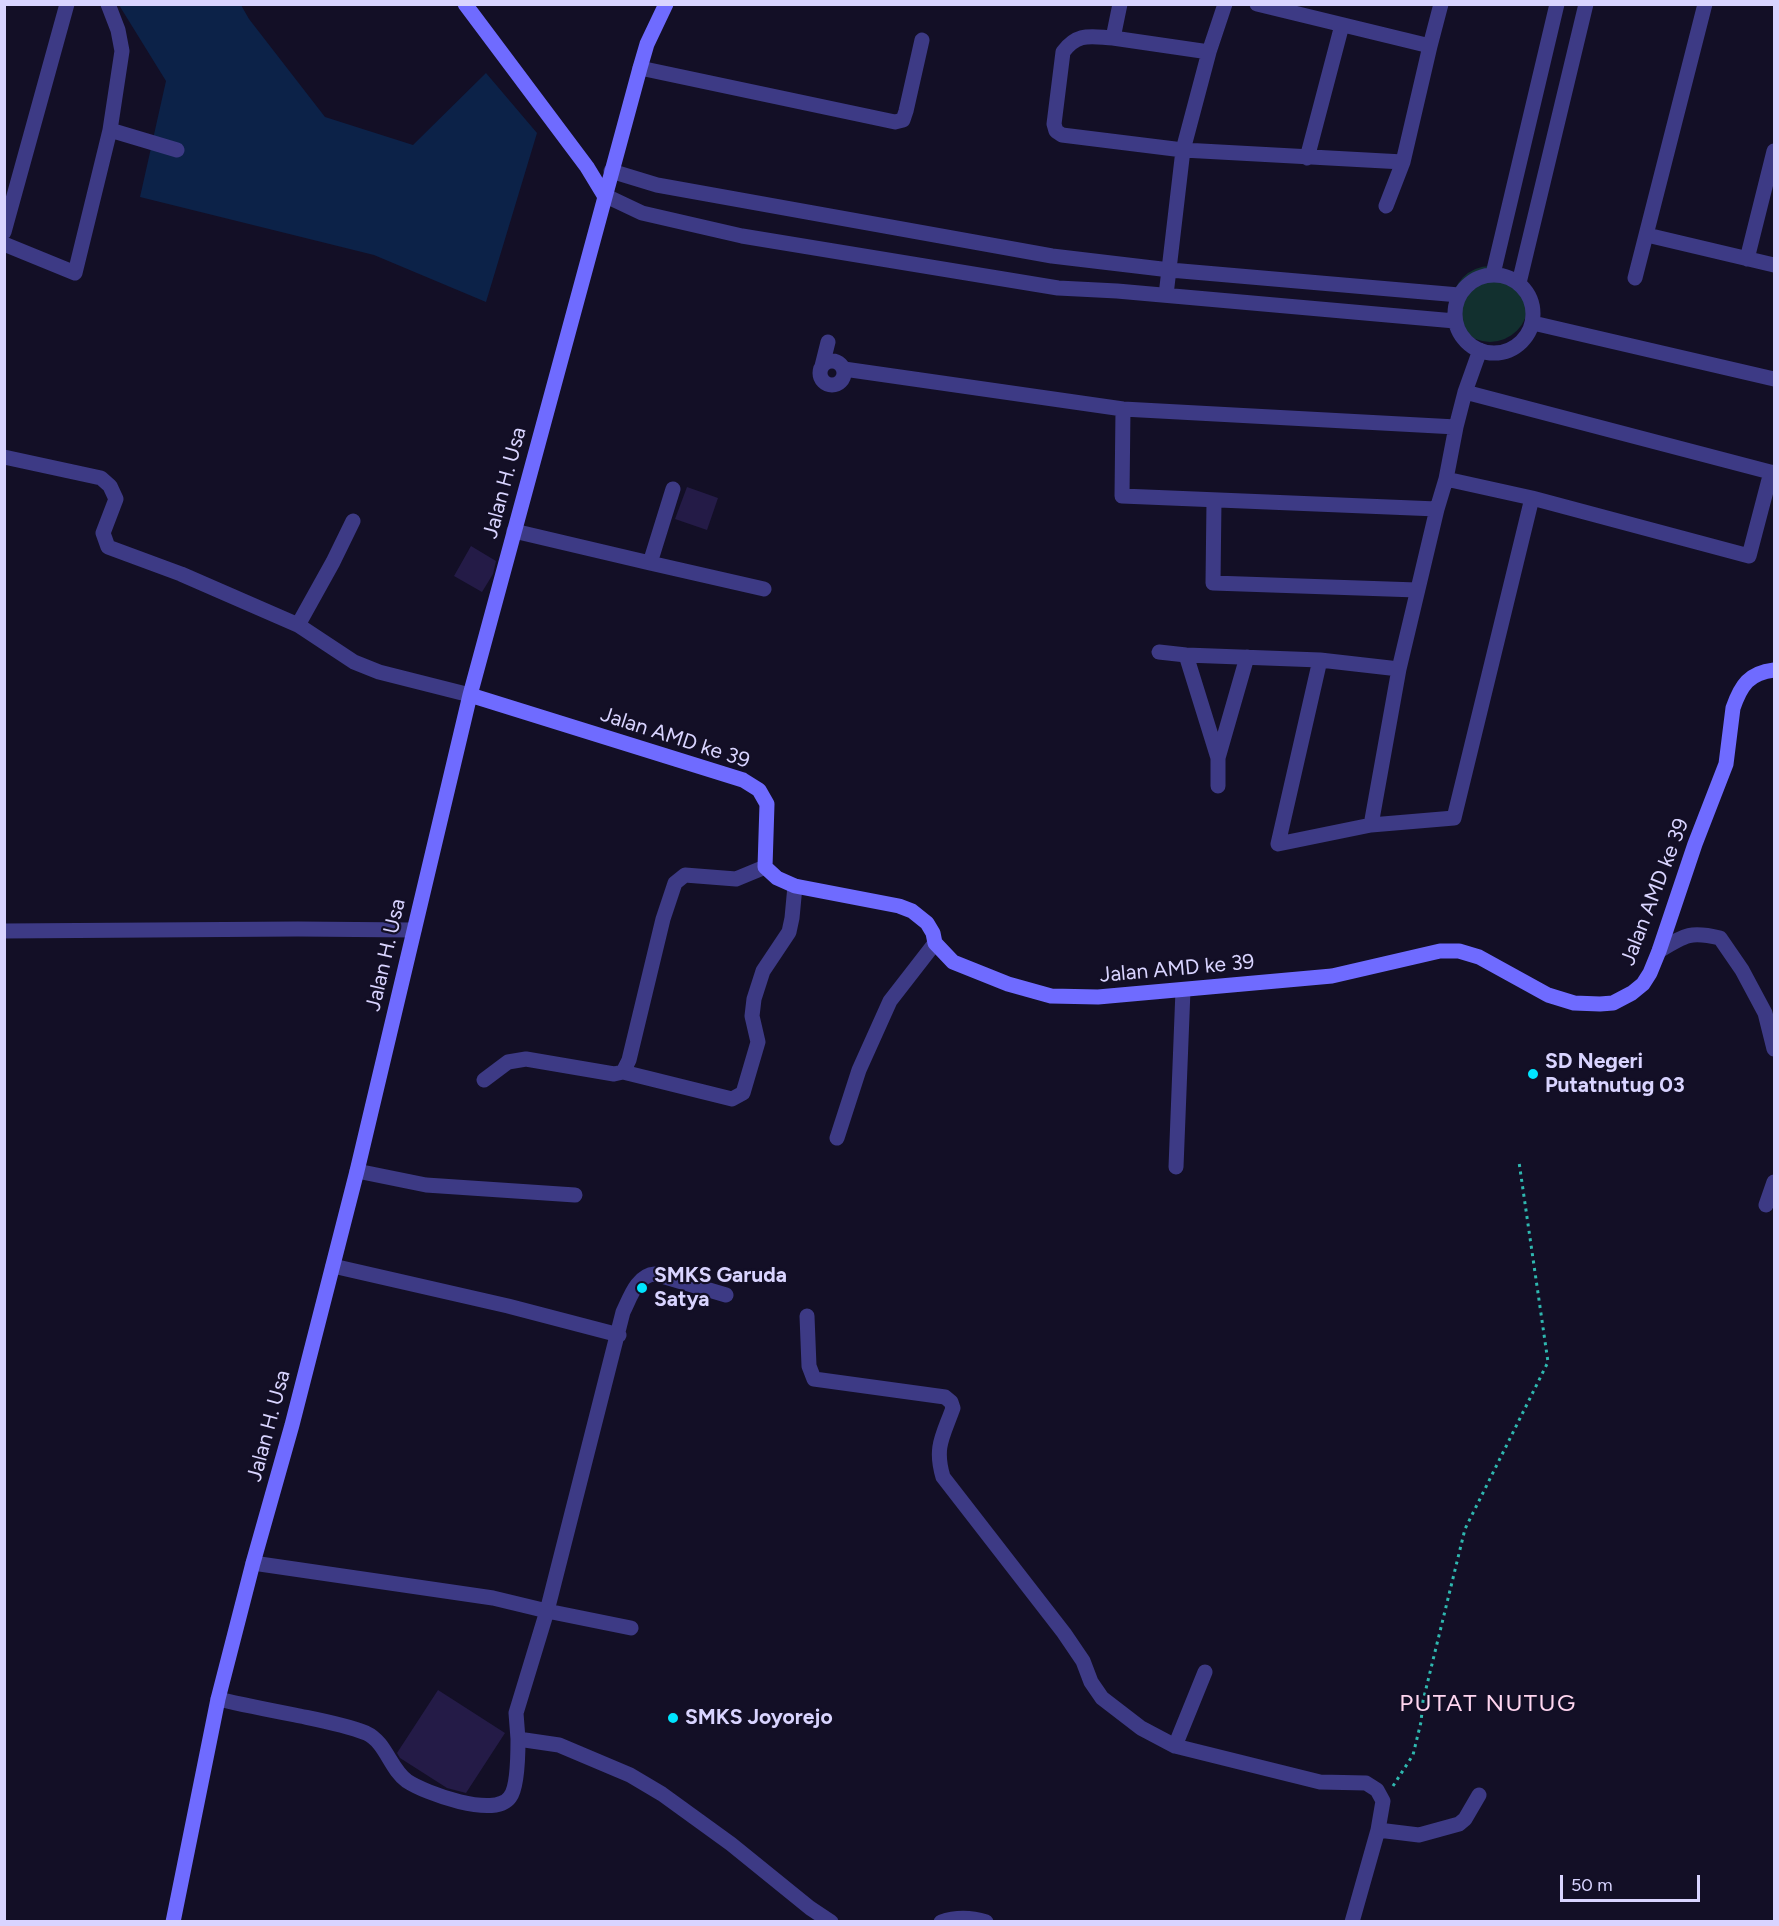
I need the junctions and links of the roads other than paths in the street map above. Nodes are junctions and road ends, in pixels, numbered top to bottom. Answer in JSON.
{"nodes":[{"id":1,"x":67,"y":4,"type":"edge"},
{"id":2,"x":108,"y":4,"type":"edge"},
{"id":3,"x":465,"y":4,"type":"edge"},
{"id":4,"x":666,"y":4,"type":"edge"},
{"id":5,"x":1120,"y":4,"type":"edge"},
{"id":6,"x":1225,"y":4,"type":"edge"},
{"id":7,"x":1257,"y":4,"type":"edge"},
{"id":8,"x":1441,"y":4,"type":"edge"},
{"id":9,"x":1557,"y":4,"type":"edge"},
{"id":10,"x":1586,"y":4,"type":"edge"},
{"id":11,"x":1705,"y":4,"type":"edge"},
{"id":12,"x":1342,"y":25,"type":"junction"},
{"id":13,"x":1113,"y":38,"type":"junction"},
{"id":14,"x":922,"y":40,"type":"dead end"},
{"id":15,"x":1430,"y":46,"type":"junction"},
{"id":16,"x":1209,"y":52,"type":"junction"},
{"id":17,"x":640,"y":69,"type":"junction"},
{"id":18,"x":110,"y":130,"type":"junction"},
{"id":19,"x":177,"y":150,"type":"dead end"},
{"id":20,"x":1183,"y":150,"type":"junction"},
{"id":21,"x":1774,"y":151,"type":"edge"},
{"id":22,"x":1307,"y":158,"type":"junction"},
{"id":23,"x":1403,"y":162,"type":"junction"},
{"id":24,"x":588,"y":167,"type":"junction"},
{"id":25,"x":611,"y":171,"type":"junction"},
{"id":26,"x":604,"y":195,"type":"junction"},
{"id":27,"x":1386,"y":206,"type":"dead end"},
{"id":28,"x":4,"y":232,"type":"edge"},
{"id":29,"x":1647,"y":235,"type":"junction"},
{"id":30,"x":4,"y":244,"type":"edge"},
{"id":31,"x":1747,"y":259,"type":"junction"},
{"id":32,"x":1774,"y":265,"type":"edge"},
{"id":33,"x":1170,"y":270,"type":"junction"},
{"id":34,"x":1493,"y":274,"type":"junction"},
{"id":35,"x":1635,"y":278,"type":"dead end"},
{"id":36,"x":1519,"y":283,"type":"junction"},
{"id":37,"x":1166,"y":295,"type":"junction"},
{"id":38,"x":1459,"y":295,"type":"junction"},
{"id":39,"x":1455,"y":321,"type":"junction"},
{"id":40,"x":1533,"y":323,"type":"junction"},
{"id":41,"x":828,"y":342,"type":"dead end"},
{"id":42,"x":1480,"y":350,"type":"junction"},
{"id":43,"x":1774,"y":379,"type":"edge"},
{"id":44,"x":1465,"y":392,"type":"junction"},
{"id":45,"x":1123,"y":409,"type":"junction"},
{"id":46,"x":1456,"y":427,"type":"junction"},
{"id":47,"x":4,"y":457,"type":"edge"},
{"id":48,"x":1773,"y":473,"type":"edge"},
{"id":49,"x":1446,"y":479,"type":"junction"},
{"id":50,"x":674,"y":489,"type":"dead end"},
{"id":51,"x":1532,"y":498,"type":"junction"},
{"id":52,"x":1214,"y":501,"type":"junction"},
{"id":53,"x":1437,"y":509,"type":"junction"},
{"id":54,"x":352,"y":521,"type":"dead end"},
{"id":55,"x":514,"y":531,"type":"junction"},
{"id":56,"x":650,"y":562,"type":"junction"},
{"id":57,"x":764,"y":589,"type":"dead end"},
{"id":58,"x":1417,"y":590,"type":"junction"},
{"id":59,"x":298,"y":625,"type":"junction"},
{"id":60,"x":1159,"y":652,"type":"dead end"},
{"id":61,"x":1185,"y":655,"type":"junction"},
{"id":62,"x":1247,"y":657,"type":"junction"},
{"id":63,"x":1320,"y":660,"type":"junction"},
{"id":64,"x":1399,"y":669,"type":"junction"},
{"id":65,"x":1774,"y":670,"type":"edge"},
{"id":66,"x":470,"y":695,"type":"junction"},
{"id":67,"x":1218,"y":759,"type":"junction"},
{"id":68,"x":1218,"y":786,"type":"dead end"},
{"id":69,"x":1371,"y":825,"type":"junction"},
{"id":70,"x":765,"y":867,"type":"junction"},
{"id":71,"x":795,"y":886,"type":"junction"},
{"id":72,"x":414,"y":930,"type":"junction"},
{"id":73,"x":4,"y":931,"type":"edge"},
{"id":74,"x":935,"y":943,"type":"junction"},
{"id":75,"x":1659,"y":951,"type":"junction"},
{"id":76,"x":1183,"y":990,"type":"junction"},
{"id":77,"x":1774,"y":1049,"type":"edge"},
{"id":78,"x":623,"y":1072,"type":"junction"},
{"id":79,"x":484,"y":1080,"type":"dead end"},
{"id":80,"x":837,"y":1138,"type":"dead end"},
{"id":81,"x":1176,"y":1167,"type":"dead end"},
{"id":82,"x":357,"y":1171,"type":"junction"},
{"id":83,"x":1774,"y":1182,"type":"edge"},
{"id":84,"x":575,"y":1195,"type":"dead end"},
{"id":85,"x":1766,"y":1205,"type":"dead end"},
{"id":86,"x":333,"y":1266,"type":"junction"},
{"id":87,"x":726,"y":1295,"type":"dead end"},
{"id":88,"x":807,"y":1316,"type":"dead end"},
{"id":89,"x":619,"y":1335,"type":"junction"},
{"id":90,"x":253,"y":1563,"type":"junction"},
{"id":91,"x":547,"y":1611,"type":"junction"},
{"id":92,"x":631,"y":1628,"type":"dead end"},
{"id":93,"x":1204,"y":1672,"type":"dead end"},
{"id":94,"x":218,"y":1699,"type":"junction"},
{"id":95,"x":518,"y":1739,"type":"junction"},
{"id":96,"x":1175,"y":1746,"type":"junction"},
{"id":97,"x":1479,"y":1795,"type":"dead end"},
{"id":98,"x":1378,"y":1830,"type":"junction"},
{"id":99,"x":173,"y":1922,"type":"edge"},
{"id":100,"x":831,"y":1922,"type":"edge"},
{"id":101,"x":940,"y":1922,"type":"edge"},
{"id":102,"x":986,"y":1922,"type":"edge"},
{"id":103,"x":1352,"y":1922,"type":"edge"}],
"edges":[{"from":1,"to":28,"type":"street"},
{"from":2,"to":18,"type":"street"},
{"from":3,"to":24,"type":"street"},
{"from":4,"to":17,"type":"street","name":"Jalan H. Usa"},
{"from":5,"to":13,"type":"street"},
{"from":6,"to":16,"type":"street"},
{"from":7,"to":12,"type":"street"},
{"from":8,"to":15,"type":"street"},
{"from":9,"to":34,"type":"street"},
{"from":10,"to":36,"type":"street"},
{"from":11,"to":29,"type":"street"},
{"from":12,"to":15,"type":"street"},
{"from":12,"to":22,"type":"street"},
{"from":13,"to":16,"type":"street"},
{"from":13,"to":20,"type":"street"},
{"from":14,"to":17,"type":"street"},
{"from":15,"to":23,"type":"street"},
{"from":16,"to":20,"type":"street"},
{"from":17,"to":25,"type":"street","name":"Jalan H. Usa"},
{"from":18,"to":19,"type":"street"},
{"from":18,"to":30,"type":"street"},
{"from":20,"to":22,"type":"street"},
{"from":20,"to":33,"type":"street"},
{"from":21,"to":31,"type":"street"},
{"from":22,"to":23,"type":"street"},
{"from":23,"to":27,"type":"street"},
{"from":24,"to":25,"type":"street"},
{"from":24,"to":26,"type":"street"},
{"from":25,"to":26,"type":"street","name":"Jalan H. Usa"},
{"from":25,"to":33,"type":"street"},
{"from":26,"to":37,"type":"street"},
{"from":26,"to":55,"type":"street","name":"Jalan H. Usa"},
{"from":29,"to":31,"type":"street"},
{"from":29,"to":35,"type":"street"},
{"from":31,"to":32,"type":"street"},
{"from":33,"to":37,"type":"street"},
{"from":33,"to":38,"type":"street"},
{"from":34,"to":36,"type":"street"},
{"from":34,"to":38,"type":"street"},
{"from":36,"to":40,"type":"street"},
{"from":37,"to":39,"type":"street"},
{"from":38,"to":39,"type":"street"},
{"from":39,"to":42,"type":"street"},
{"from":40,"to":42,"type":"street"},
{"from":40,"to":43,"type":"street"},
{"from":41,"to":45,"type":"street"},
{"from":42,"to":44,"type":"street"},
{"from":44,"to":46,"type":"street"},
{"from":44,"to":48,"type":"street"},
{"from":45,"to":46,"type":"street"},
{"from":45,"to":52,"type":"street"},
{"from":46,"to":49,"type":"street"},
{"from":47,"to":59,"type":"street"},
{"from":48,"to":51,"type":"street"},
{"from":49,"to":51,"type":"street"},
{"from":49,"to":53,"type":"street"},
{"from":50,"to":56,"type":"street"},
{"from":51,"to":69,"type":"street"},
{"from":52,"to":53,"type":"street"},
{"from":52,"to":58,"type":"street"},
{"from":53,"to":58,"type":"street"},
{"from":54,"to":59,"type":"street"},
{"from":55,"to":56,"type":"street"},
{"from":55,"to":66,"type":"street","name":"Jalan H. Usa"},
{"from":56,"to":57,"type":"street"},
{"from":58,"to":64,"type":"street"},
{"from":59,"to":66,"type":"street"},
{"from":60,"to":61,"type":"street"},
{"from":61,"to":62,"type":"street"},
{"from":61,"to":67,"type":"street"},
{"from":62,"to":63,"type":"street"},
{"from":62,"to":67,"type":"street"},
{"from":63,"to":64,"type":"street"},
{"from":63,"to":69,"type":"street"},
{"from":64,"to":69,"type":"street"},
{"from":65,"to":75,"type":"street","name":"Jalan AMD ke 39"},
{"from":66,"to":70,"type":"street","name":"Jalan AMD ke 39"},
{"from":66,"to":72,"type":"street","name":"Jalan H. Usa"},
{"from":67,"to":68,"type":"street"},
{"from":70,"to":71,"type":"street","name":"Jalan AMD ke 39"},
{"from":70,"to":78,"type":"street"},
{"from":71,"to":74,"type":"street","name":"Jalan AMD ke 39"},
{"from":71,"to":78,"type":"street"},
{"from":72,"to":73,"type":"street"},
{"from":72,"to":82,"type":"street","name":"Jalan H. Usa"},
{"from":74,"to":76,"type":"street","name":"Jalan AMD ke 39"},
{"from":74,"to":80,"type":"street"},
{"from":75,"to":76,"type":"street","name":"Jalan AMD ke 39"},
{"from":75,"to":77,"type":"street"},
{"from":76,"to":81,"type":"street"},
{"from":78,"to":79,"type":"street"},
{"from":82,"to":84,"type":"street"},
{"from":82,"to":86,"type":"street","name":"Jalan H. Usa"},
{"from":83,"to":85,"type":"street"},
{"from":86,"to":89,"type":"street"},
{"from":86,"to":90,"type":"street","name":"Jalan H. Usa"},
{"from":87,"to":89,"type":"street"},
{"from":88,"to":96,"type":"street"},
{"from":89,"to":91,"type":"street"},
{"from":90,"to":91,"type":"street"},
{"from":90,"to":94,"type":"street","name":"Jalan H. Usa"},
{"from":91,"to":92,"type":"street"},
{"from":91,"to":95,"type":"street"},
{"from":93,"to":96,"type":"street"},
{"from":94,"to":95,"type":"street"},
{"from":94,"to":99,"type":"street","name":"Jalan H. Usa"},
{"from":95,"to":100,"type":"street"},
{"from":96,"to":98,"type":"street"},
{"from":97,"to":98,"type":"street"},
{"from":98,"to":103,"type":"street"},
{"from":101,"to":102,"type":"street"}]}
